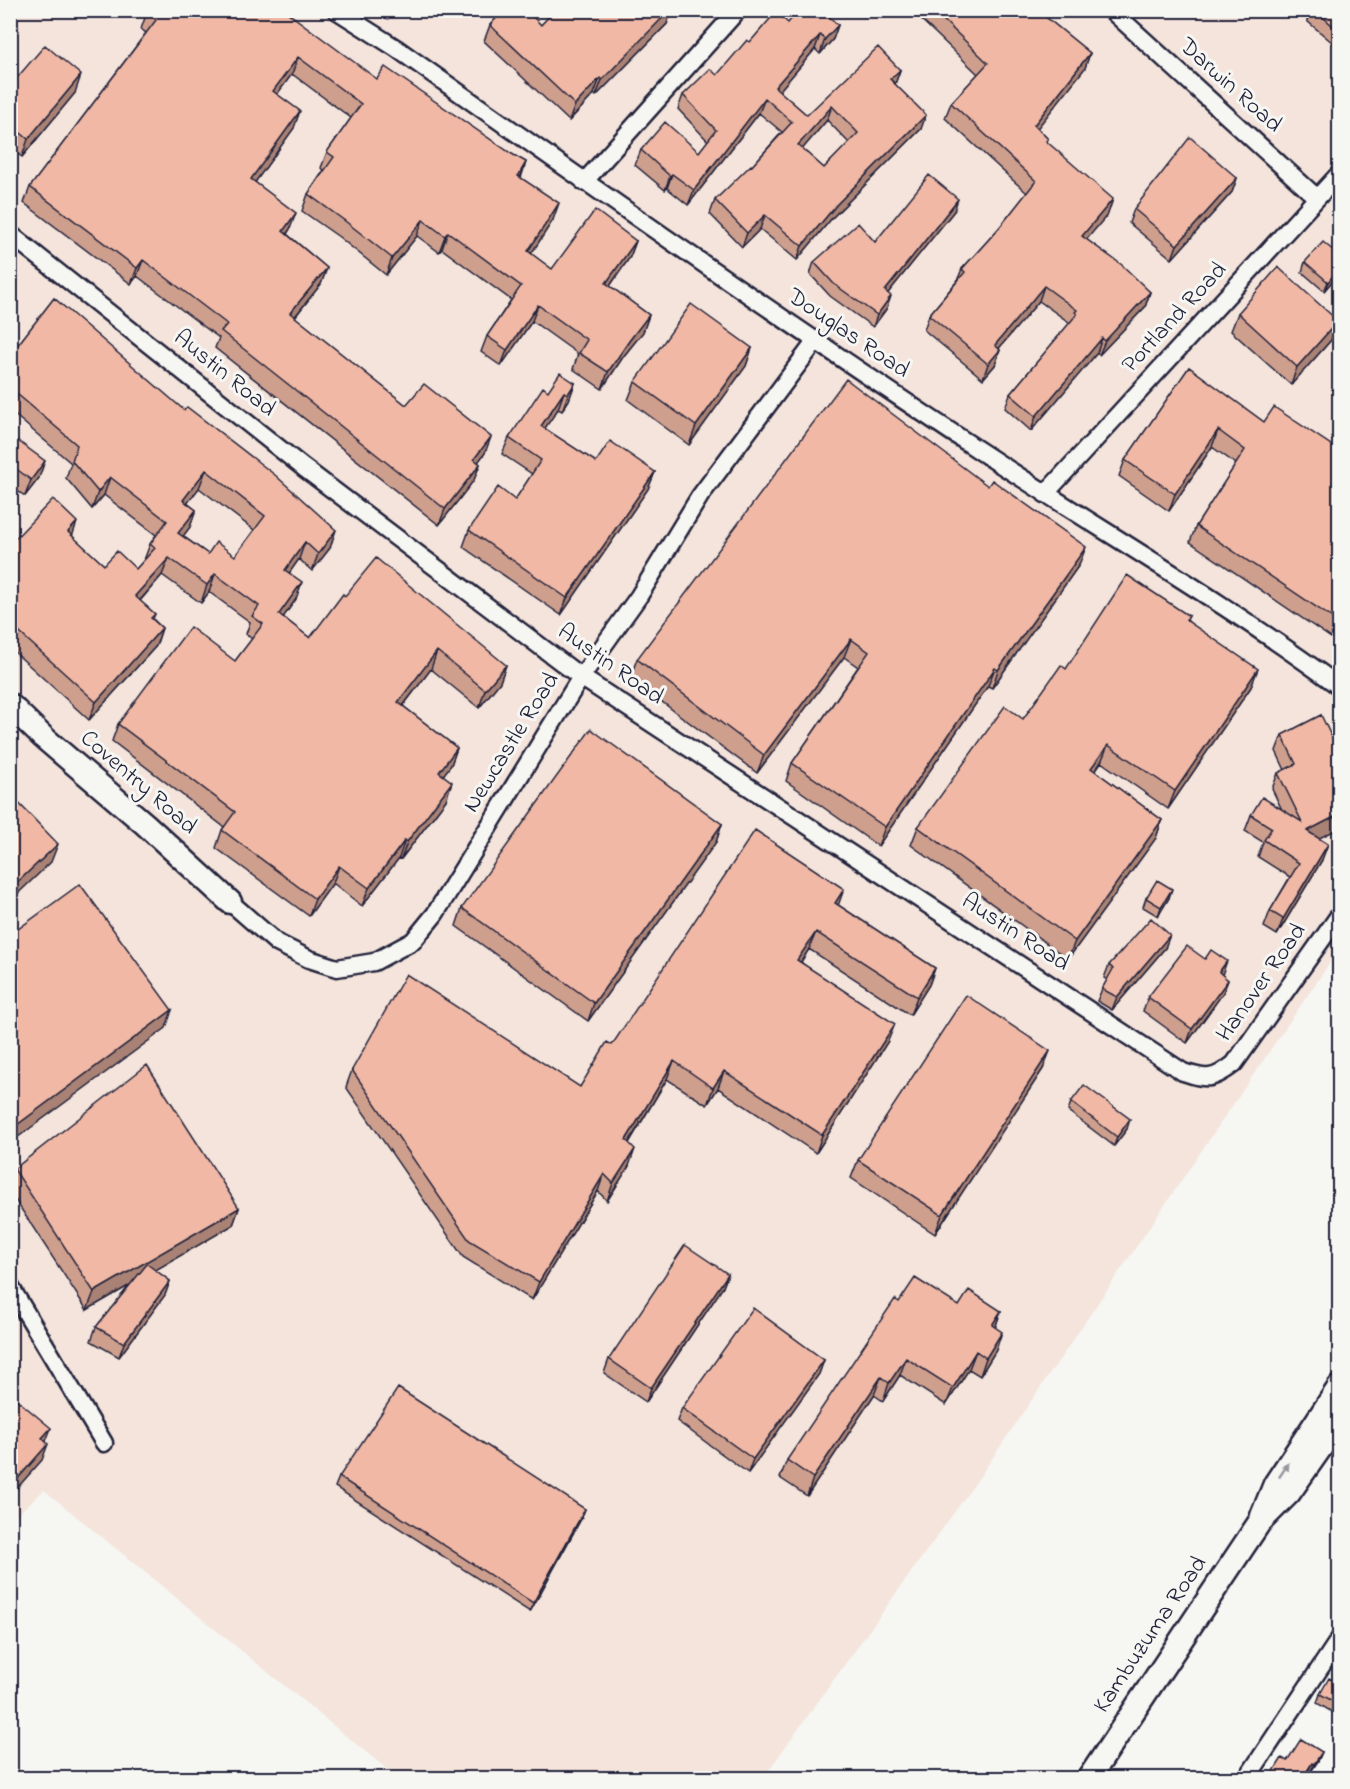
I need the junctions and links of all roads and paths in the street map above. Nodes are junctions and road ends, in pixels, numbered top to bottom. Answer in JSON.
{"nodes":[{"id":1,"x":336,"y":10,"type":"edge"},
{"id":2,"x":738,"y":10,"type":"edge"},
{"id":3,"x":1111,"y":10,"type":"edge"},
{"id":4,"x":1340,"y":173,"type":"edge"},
{"id":5,"x":584,"y":182,"type":"junction"},
{"id":6,"x":1317,"y":198,"type":"junction"},
{"id":7,"x":10,"y":234,"type":"edge"},
{"id":8,"x":815,"y":342,"type":"junction"},
{"id":9,"x":1045,"y":494,"type":"junction"},
{"id":10,"x":581,"y":677,"type":"junction"},
{"id":11,"x":1340,"y":687,"type":"edge"},
{"id":12,"x":10,"y":705,"type":"edge"},
{"id":13,"x":230,"y":902,"type":"joint"},
{"id":14,"x":1340,"y":914,"type":"edge"},
{"id":15,"x":1219,"y":1075,"type":"joint"},
{"id":16,"x":10,"y":1286,"type":"edge"},
{"id":17,"x":1340,"y":1386,"type":"edge"},
{"id":18,"x":1340,"y":1420,"type":"edge"},
{"id":19,"x":104,"y":1443,"type":"dead end"},
{"id":20,"x":1259,"y":1523,"type":"junction"},
{"id":21,"x":1340,"y":1638,"type":"edge"},
{"id":22,"x":1089,"y":1779,"type":"edge"},
{"id":23,"x":1247,"y":1779,"type":"edge"}],
"edges":[{"from":1,"to":5,"type":"street","name":"Douglas Road"},
{"from":2,"to":5,"type":"street"},
{"from":3,"to":6,"type":"street","name":"Darwin Road"},
{"from":4,"to":6,"type":"street","name":"Portland Road"},
{"from":5,"to":8,"type":"street","name":"Douglas Road"},
{"from":6,"to":9,"type":"street","name":"Portland Road"},
{"from":7,"to":10,"type":"street","name":"Austin Road"},
{"from":8,"to":9,"type":"street","name":"Douglas Road"},
{"from":8,"to":10,"type":"street","name":"Newcastle Road"},
{"from":9,"to":11,"type":"street","name":"Douglas Road"},
{"from":10,"to":13,"type":"street","name":"Newcastle Road"},
{"from":10,"to":15,"type":"street","name":"Austin Road"},
{"from":12,"to":13,"type":"main road","name":"Coventry Road"},
{"from":14,"to":15,"type":"street","name":"Hanover Road"},
{"from":16,"to":19,"type":"street"},
{"from":20,"to":17,"type":"main road","name":"Kambuzuma Road","one_way":true},
{"from":18,"to":20,"type":"main road","name":"Kambuzuma Road"},
{"from":20,"to":22,"type":"main road","name":"Kambuzuma Road"},
{"from":21,"to":23,"type":"street"}]}
